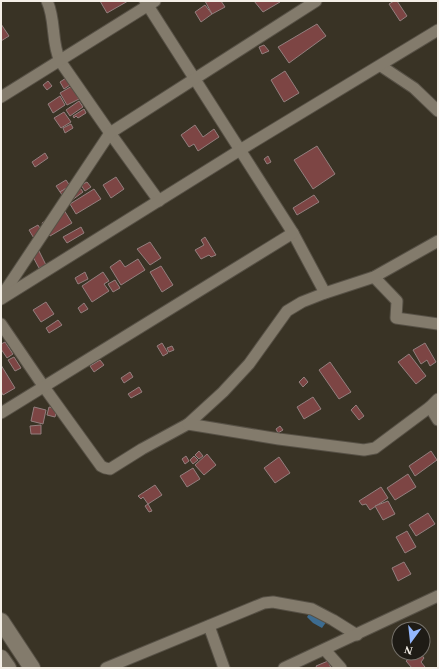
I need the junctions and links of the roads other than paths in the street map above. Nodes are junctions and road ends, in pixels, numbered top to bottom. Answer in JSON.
{"nodes":[{"id":1,"x":47,"y":1,"type":"edge"},
{"id":2,"x":316,"y":1,"type":"edge"},
{"id":3,"x":149,"y":2,"type":"edge"},
{"id":4,"x":438,"y":30,"type":"edge"},
{"id":5,"x":60,"y":61,"type":"junction"},
{"id":6,"x":381,"y":66,"type":"junction"},
{"id":7,"x":195,"y":79,"type":"junction"},
{"id":8,"x":1,"y":97,"type":"edge"},
{"id":9,"x":438,"y":112,"type":"edge"},
{"id":10,"x":110,"y":133,"type":"junction"},
{"id":11,"x":240,"y":150,"type":"junction"},
{"id":12,"x":159,"y":201,"type":"junction"},
{"id":13,"x":293,"y":233,"type":"junction"},
{"id":14,"x":438,"y":241,"type":"edge"},
{"id":15,"x":374,"y":277,"type":"junction"},
{"id":16,"x":325,"y":293,"type":"junction"},
{"id":17,"x":1,"y":298,"type":"edge"},
{"id":18,"x":1,"y":324,"type":"edge"},
{"id":19,"x":438,"y":324,"type":"edge"},
{"id":20,"x":44,"y":387,"type":"junction"},
{"id":21,"x":438,"y":399,"type":"edge"},
{"id":22,"x":430,"y":407,"type":"junction"},
{"id":23,"x":1,"y":413,"type":"edge"},
{"id":24,"x":438,"y":420,"type":"edge"},
{"id":25,"x":188,"y":424,"type":"junction"},
{"id":26,"x":438,"y":596,"type":"edge"},
{"id":27,"x":1,"y":621,"type":"edge"},
{"id":28,"x":209,"y":626,"type":"junction"},
{"id":29,"x":357,"y":635,"type":"junction"},
{"id":30,"x":325,"y":650,"type":"junction"},
{"id":31,"x":1,"y":658,"type":"edge"},
{"id":32,"x":8,"y":668,"type":"edge"},
{"id":33,"x":32,"y":668,"type":"edge"},
{"id":34,"x":106,"y":668,"type":"edge"},
{"id":35,"x":224,"y":668,"type":"edge"},
{"id":36,"x":284,"y":668,"type":"edge"},
{"id":37,"x":341,"y":668,"type":"edge"}],
"edges":[{"from":1,"to":5,"type":"street"},
{"from":2,"to":7,"type":"street"},
{"from":3,"to":5,"type":"street"},
{"from":3,"to":7,"type":"street"},
{"from":4,"to":6,"type":"street"},
{"from":5,"to":8,"type":"street"},
{"from":5,"to":10,"type":"street"},
{"from":6,"to":9,"type":"street"},
{"from":6,"to":11,"type":"street"},
{"from":7,"to":10,"type":"street"},
{"from":7,"to":11,"type":"street"},
{"from":10,"to":12,"type":"street"},
{"from":10,"to":17,"type":"street"},
{"from":11,"to":12,"type":"street"},
{"from":11,"to":13,"type":"street"},
{"from":12,"to":17,"type":"street"},
{"from":13,"to":16,"type":"street"},
{"from":13,"to":20,"type":"street"},
{"from":14,"to":15,"type":"street"},
{"from":15,"to":16,"type":"street"},
{"from":15,"to":19,"type":"street"},
{"from":16,"to":25,"type":"street"},
{"from":18,"to":20,"type":"street"},
{"from":20,"to":23,"type":"street"},
{"from":20,"to":25,"type":"street"},
{"from":21,"to":22,"type":"street"},
{"from":22,"to":24,"type":"street"},
{"from":22,"to":25,"type":"street"},
{"from":26,"to":29,"type":"street"},
{"from":27,"to":33,"type":"main road"},
{"from":28,"to":29,"type":"street"},
{"from":28,"to":34,"type":"street"},
{"from":28,"to":35,"type":"street"},
{"from":29,"to":30,"type":"street"},
{"from":30,"to":36,"type":"street"},
{"from":30,"to":37,"type":"street"},
{"from":31,"to":32,"type":"main road"}]}
